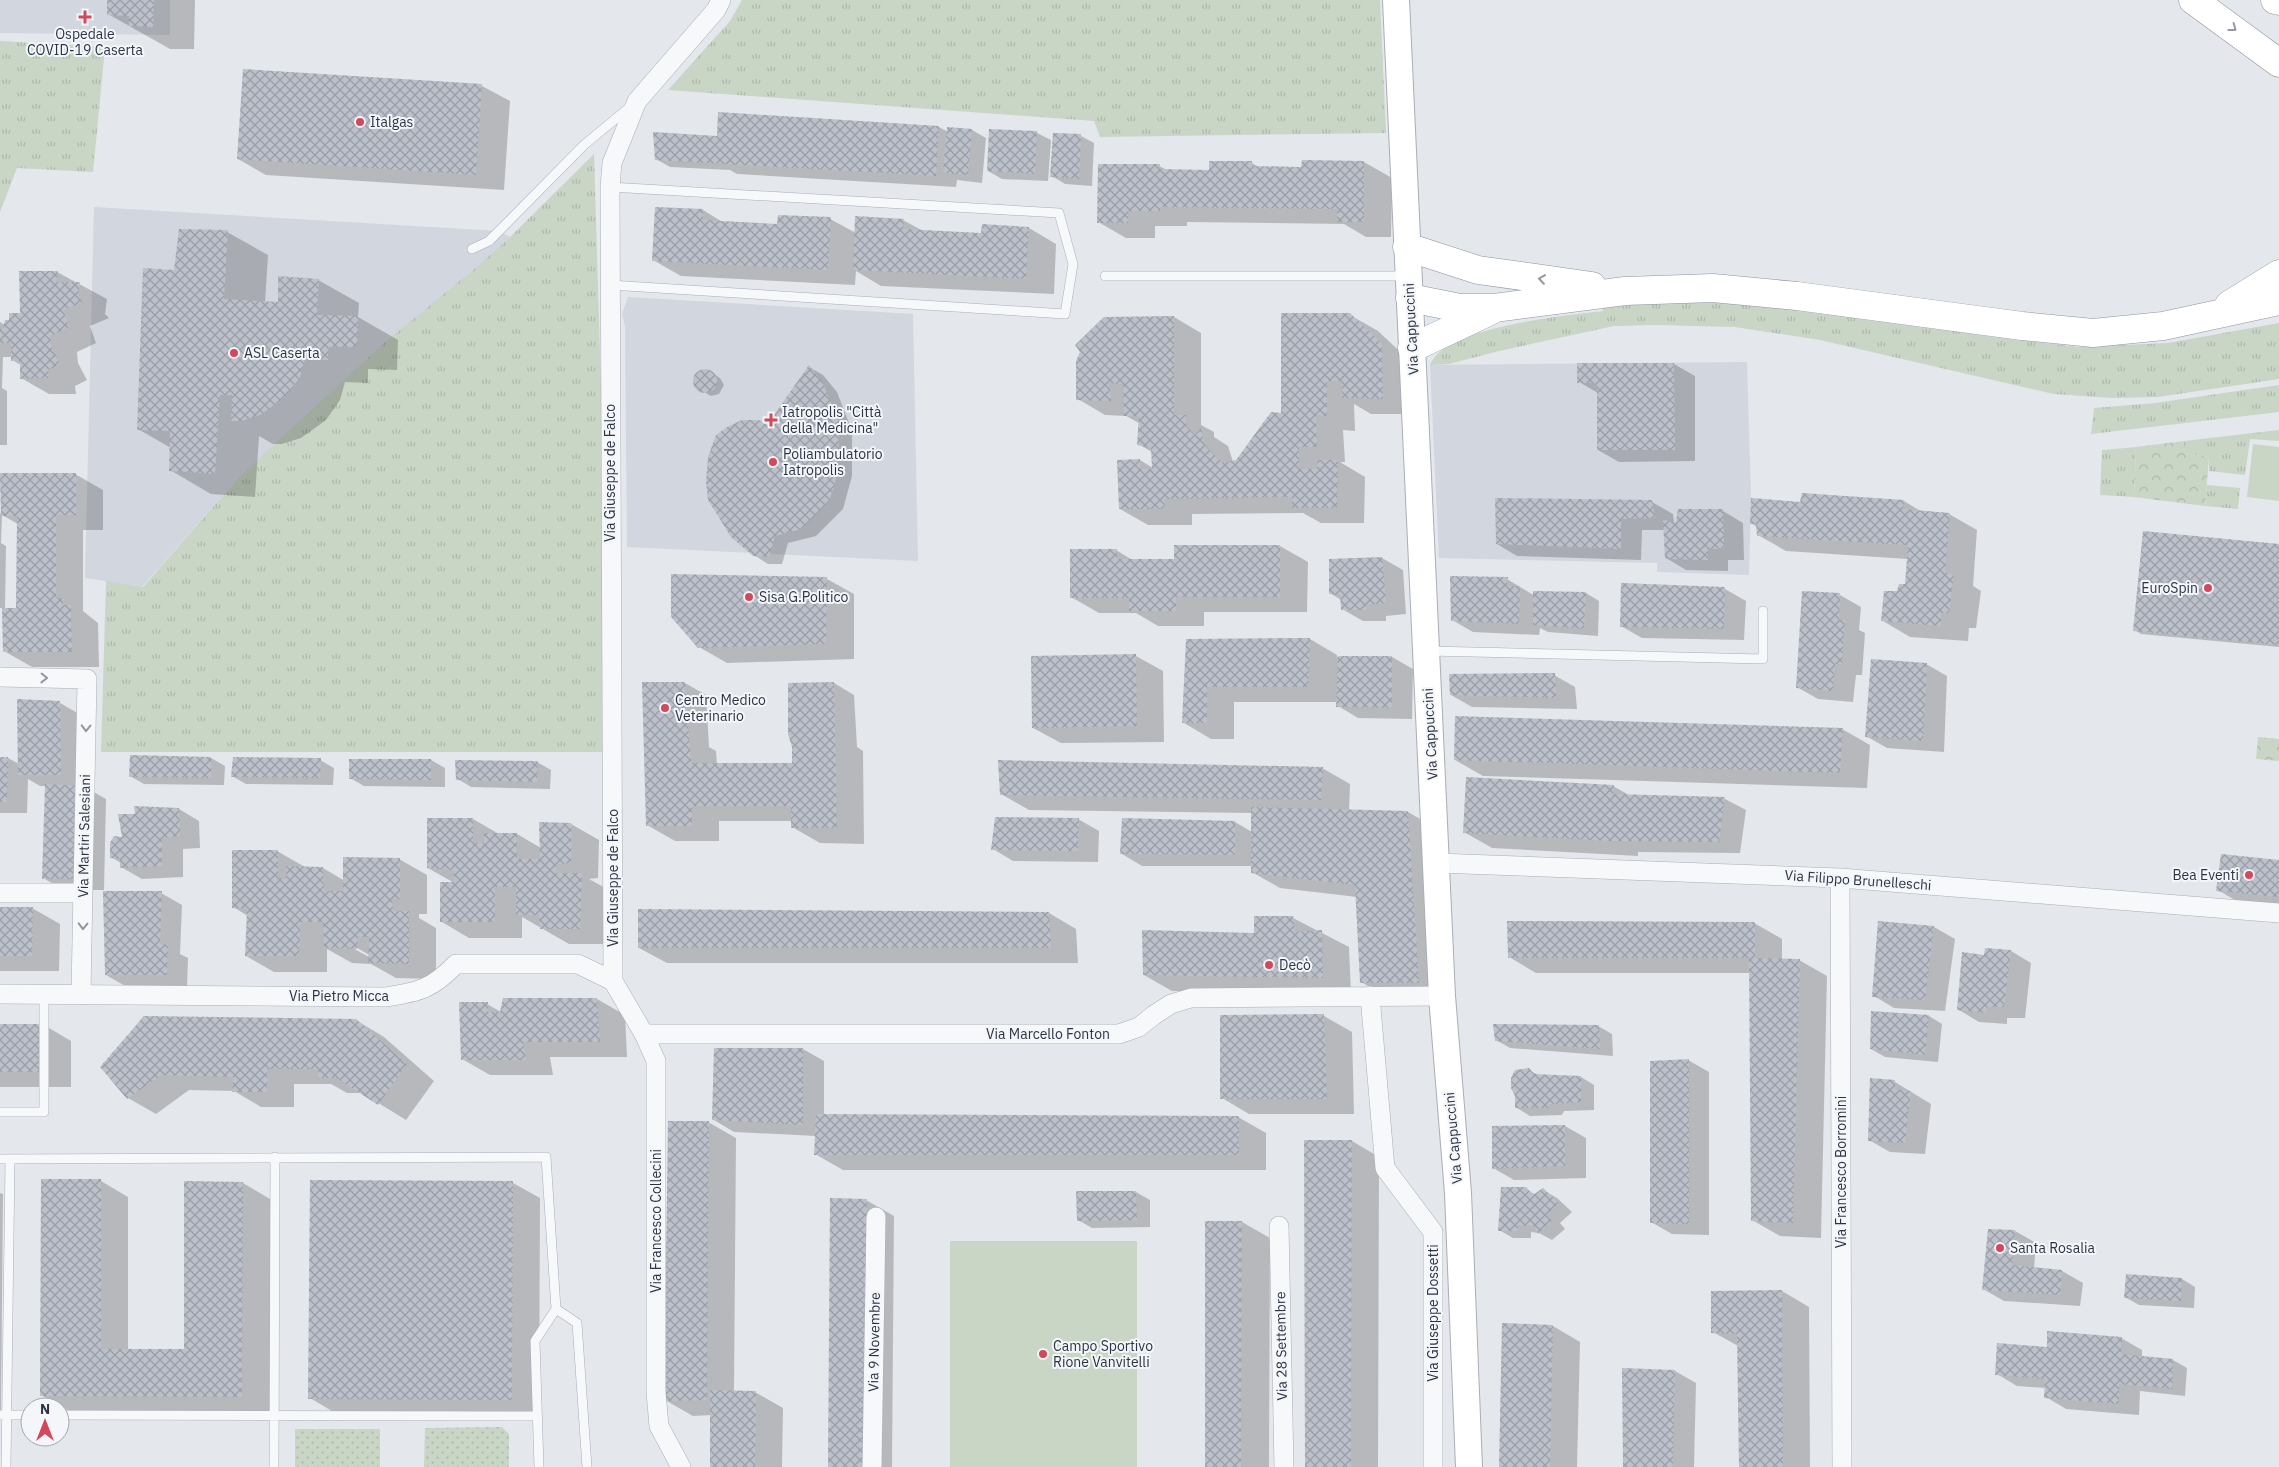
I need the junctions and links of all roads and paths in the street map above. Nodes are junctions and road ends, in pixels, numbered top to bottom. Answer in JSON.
{"nodes":[{"id":1,"x":721,"y":0,"type":"edge"},
{"id":2,"x":1396,"y":0,"type":"edge"},
{"id":3,"x":2193,"y":0,"type":"edge"},
{"id":4,"x":2275,"y":0,"type":"edge"},
{"id":5,"x":2279,"y":1,"type":"edge"},
{"id":6,"x":2279,"y":63,"type":"edge"},
{"id":7,"x":637,"y":101,"type":"junction"},
{"id":8,"x":610,"y":187,"type":"junction"},
{"id":9,"x":1407,"y":247,"type":"junction"},
{"id":10,"x":472,"y":249,"type":"dead end"},
{"id":11,"x":2279,"y":274,"type":"edge"},
{"id":12,"x":1105,"y":276,"type":"dead end"},
{"id":13,"x":610,"y":285,"type":"junction"},
{"id":14,"x":1409,"y":287,"type":"junction"},
{"id":15,"x":1625,"y":290,"type":"junction"},
{"id":16,"x":2276,"y":302,"type":"edge"},
{"id":17,"x":1494,"y":308,"type":"junction"},
{"id":18,"x":2210,"y":317,"type":"junction"},
{"id":19,"x":1412,"y":348,"type":"junction"},
{"id":20,"x":1763,"y":611,"type":"dead end"},
{"id":21,"x":1426,"y":651,"type":"junction"},
{"id":22,"x":0,"y":677,"type":"edge"},
{"id":23,"x":1436,"y":863,"type":"junction"},
{"id":24,"x":1840,"y":878,"type":"junction"},
{"id":25,"x":0,"y":893,"type":"edge"},
{"id":26,"x":83,"y":893,"type":"junction"},
{"id":27,"x":2279,"y":913,"type":"edge"},
{"id":28,"x":613,"y":981,"type":"junction"},
{"id":29,"x":81,"y":993,"type":"junction"},
{"id":30,"x":0,"y":994,"type":"edge"},
{"id":31,"x":44,"y":994,"type":"junction"},
{"id":32,"x":1370,"y":996,"type":"junction"},
{"id":33,"x":1442,"y":996,"type":"junction"},
{"id":34,"x":644,"y":1034,"type":"junction"},
{"id":35,"x":0,"y":1112,"type":"edge"},
{"id":36,"x":275,"y":1157,"type":"junction"},
{"id":37,"x":5,"y":1158,"type":"edge"},
{"id":38,"x":876,"y":1217,"type":"dead end"},
{"id":39,"x":1279,"y":1226,"type":"dead end"},
{"id":40,"x":556,"y":1309,"type":"junction"},
{"id":41,"x":3,"y":1415,"type":"edge"},
{"id":42,"x":20,"y":1415,"type":"edge"},
{"id":43,"x":70,"y":1415,"type":"edge"},
{"id":44,"x":274,"y":1416,"type":"junction"},
{"id":45,"x":537,"y":1416,"type":"junction"},
{"id":46,"x":6,"y":1467,"type":"edge"},
{"id":47,"x":274,"y":1467,"type":"edge"},
{"id":48,"x":539,"y":1467,"type":"edge"},
{"id":49,"x":586,"y":1467,"type":"edge"},
{"id":50,"x":681,"y":1467,"type":"edge"},
{"id":51,"x":872,"y":1467,"type":"edge"},
{"id":52,"x":1284,"y":1467,"type":"edge"},
{"id":53,"x":1433,"y":1467,"type":"edge"},
{"id":54,"x":1469,"y":1467,"type":"edge"},
{"id":55,"x":1842,"y":1467,"type":"edge"}],
"edges":[{"from":1,"to":7,"type":"street","name":"Via Giuseppe de Falco"},
{"from":2,"to":9,"type":"street","name":"Via Cappuccini"},
{"from":3,"to":6,"type":"highway","one_way":true},
{"from":4,"to":5,"type":"highway"},
{"from":7,"to":8,"type":"street","name":"Via Giuseppe de Falco"},
{"from":7,"to":10,"type":"lane"},
{"from":8,"to":13,"type":"street","name":"Via Giuseppe de Falco"},
{"from":8,"to":13,"type":"lane"},
{"from":9,"to":14,"type":"street","name":"Via Cappuccini"},
{"from":15,"to":9,"type":"highway","one_way":true},
{"from":11,"to":18,"type":"highway"},
{"from":12,"to":14,"type":"lane"},
{"from":13,"to":28,"type":"street","name":"Via Giuseppe de Falco"},
{"from":14,"to":17,"type":"highway"},
{"from":14,"to":19,"type":"street","name":"Via Cappuccini"},
{"from":15,"to":17,"type":"highway"},
{"from":15,"to":18,"type":"highway"},
{"from":16,"to":18,"type":"highway"},
{"from":17,"to":19,"type":"highway"},
{"from":19,"to":21,"type":"street","name":"Via Cappuccini"},
{"from":20,"to":21,"type":"lane"},
{"from":21,"to":23,"type":"street","name":"Via Cappuccini"},
{"from":22,"to":26,"type":"street","name":"Via Martiri Salesiani","one_way":true},
{"from":23,"to":24,"type":"street","name":"Via Filippo Brunelleschi"},
{"from":23,"to":33,"type":"street","name":"Via Cappuccini"},
{"from":24,"to":27,"type":"street","name":"Via Filippo Brunelleschi"},
{"from":24,"to":55,"type":"street","name":"Via Francesco Borromini"},
{"from":25,"to":26,"type":"street"},
{"from":26,"to":29,"type":"street","name":"Via Martiri Salesiani","one_way":true},
{"from":28,"to":29,"type":"street","name":"Via Pietro Micca"},
{"from":28,"to":34,"type":"street","name":"Via Francesco Collecini"},
{"from":29,"to":31,"type":"street","name":"Via Pietro Micca"},
{"from":30,"to":31,"type":"street","name":"Via Pietro Micca"},
{"from":31,"to":35,"type":"lane"},
{"from":32,"to":33,"type":"street","name":"Via Marcello Fonton"},
{"from":32,"to":34,"type":"street","name":"Via Marcello Fonton"},
{"from":32,"to":53,"type":"street","name":"Via Giuseppe Dossetti"},
{"from":33,"to":54,"type":"street","name":"Via Cappuccini"},
{"from":34,"to":50,"type":"street","name":"Via Francesco Collecini"},
{"from":36,"to":37,"type":"lane"},
{"from":36,"to":40,"type":"lane"},
{"from":36,"to":44,"type":"lane"},
{"from":37,"to":41,"type":"lane"},
{"from":38,"to":51,"type":"street","name":"Via 9 Novembre"},
{"from":39,"to":52,"type":"street","name":"Via 28 Settembre"},
{"from":40,"to":45,"type":"lane"},
{"from":40,"to":49,"type":"lane"},
{"from":41,"to":42,"type":"lane"},
{"from":41,"to":46,"type":"lane"},
{"from":43,"to":44,"type":"lane"},
{"from":44,"to":45,"type":"lane"},
{"from":44,"to":47,"type":"lane"},
{"from":45,"to":48,"type":"lane"}]}
